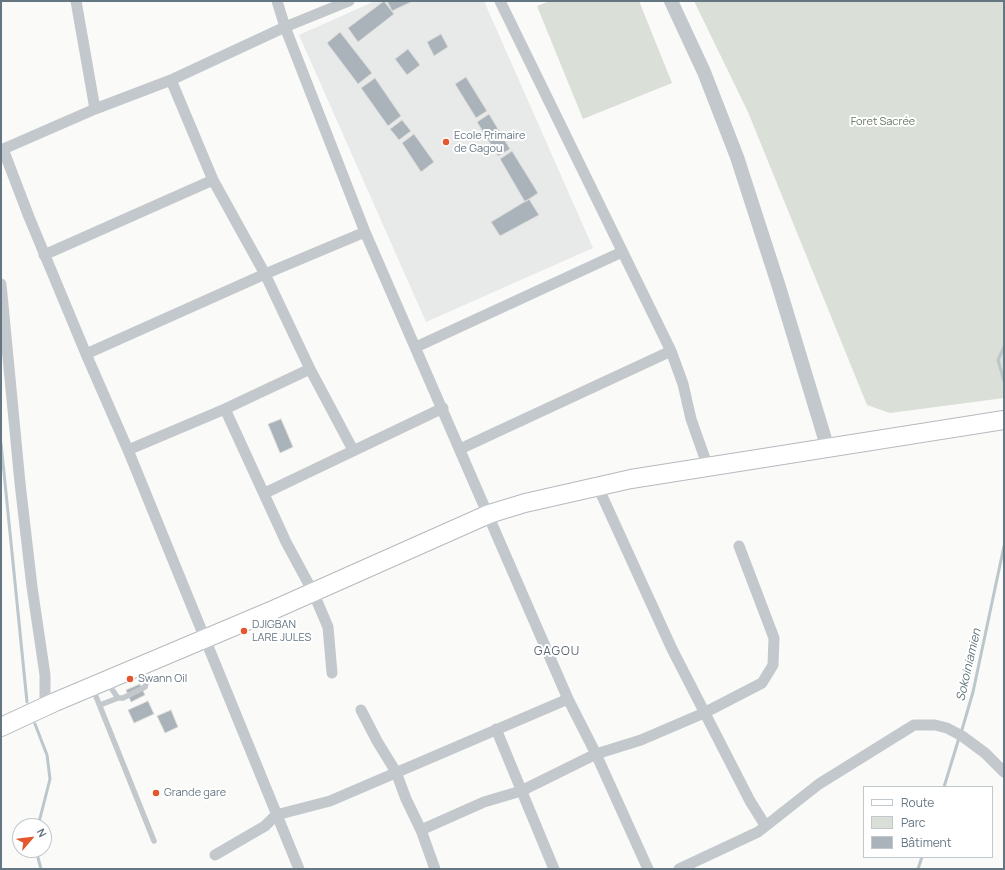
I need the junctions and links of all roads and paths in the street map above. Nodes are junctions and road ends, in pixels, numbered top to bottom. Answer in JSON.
{"nodes":[{"id":1,"x":76,"y":1,"type":"edge"},
{"id":2,"x":277,"y":1,"type":"edge"},
{"id":3,"x":288,"y":1,"type":"edge"},
{"id":4,"x":349,"y":1,"type":"edge"},
{"id":5,"x":500,"y":1,"type":"edge"},
{"id":6,"x":672,"y":1,"type":"edge"},
{"id":7,"x":281,"y":13,"type":"junction"},
{"id":8,"x":285,"y":27,"type":"junction"},
{"id":9,"x":171,"y":80,"type":"junction"},
{"id":10,"x":94,"y":109,"type":"junction"},
{"id":11,"x":2,"y":150,"type":"edge"},
{"id":12,"x":213,"y":180,"type":"junction"},
{"id":13,"x":365,"y":232,"type":"junction"},
{"id":14,"x":622,"y":252,"type":"junction"},
{"id":15,"x":44,"y":255,"type":"junction"},
{"id":16,"x":264,"y":274,"type":"junction"},
{"id":17,"x":1,"y":284,"type":"edge"},
{"id":18,"x":416,"y":347,"type":"junction"},
{"id":19,"x":671,"y":351,"type":"junction"},
{"id":20,"x":86,"y":354,"type":"junction"},
{"id":21,"x":310,"y":369,"type":"junction"},
{"id":22,"x":443,"y":408,"type":"junction"},
{"id":23,"x":225,"y":409,"type":"junction"},
{"id":24,"x":1004,"y":420,"type":"edge"},
{"id":25,"x":460,"y":449,"type":"junction"},
{"id":26,"x":828,"y":449,"type":"junction"},
{"id":27,"x":128,"y":450,"type":"junction"},
{"id":28,"x":353,"y":450,"type":"junction"},
{"id":29,"x":708,"y":468,"type":"junction"},
{"id":30,"x":598,"y":487,"type":"junction"},
{"id":31,"x":265,"y":493,"type":"junction"},
{"id":32,"x":489,"y":514,"type":"junction"},
{"id":33,"x":739,"y":546,"type":"dead end"},
{"id":34,"x":313,"y":592,"type":"junction"},
{"id":35,"x":206,"y":638,"type":"junction"},
{"id":36,"x":143,"y":665,"type":"junction"},
{"id":37,"x":332,"y":672,"type":"dead end"},
{"id":38,"x":99,"y":683,"type":"junction"},
{"id":39,"x":118,"y":698,"type":"junction"},
{"id":40,"x":568,"y":698,"type":"junction"},
{"id":41,"x":100,"y":705,"type":"junction"},
{"id":42,"x":45,"y":707,"type":"junction"},
{"id":43,"x":361,"y":710,"type":"dead end"},
{"id":44,"x":704,"y":714,"type":"junction"},
{"id":45,"x":1,"y":727,"type":"edge"},
{"id":46,"x":496,"y":729,"type":"junction"},
{"id":47,"x":596,"y":754,"type":"junction"},
{"id":48,"x":396,"y":772,"type":"junction"},
{"id":49,"x":1004,"y":772,"type":"edge"},
{"id":50,"x":521,"y":792,"type":"junction"},
{"id":51,"x":276,"y":816,"type":"junction"},
{"id":52,"x":765,"y":825,"type":"junction"},
{"id":53,"x":421,"y":830,"type":"junction"},
{"id":54,"x":154,"y":841,"type":"dead end"},
{"id":55,"x":214,"y":855,"type":"dead end"},
{"id":56,"x":299,"y":869,"type":"edge"},
{"id":57,"x":435,"y":869,"type":"edge"},
{"id":58,"x":554,"y":869,"type":"edge"},
{"id":59,"x":648,"y":869,"type":"edge"},
{"id":60,"x":679,"y":869,"type":"edge"}],
"edges":[{"from":1,"to":10,"type":"street"},
{"from":2,"to":7,"type":"street"},
{"from":3,"to":7,"type":"street"},
{"from":4,"to":8,"type":"street"},
{"from":5,"to":14,"type":"street"},
{"from":6,"to":26,"type":"street"},
{"from":7,"to":8,"type":"street"},
{"from":8,"to":9,"type":"street"},
{"from":8,"to":13,"type":"street"},
{"from":9,"to":10,"type":"street"},
{"from":9,"to":12,"type":"street"},
{"from":10,"to":11,"type":"street"},
{"from":11,"to":15,"type":"street"},
{"from":12,"to":15,"type":"street"},
{"from":12,"to":16,"type":"street"},
{"from":13,"to":16,"type":"street"},
{"from":13,"to":18,"type":"street"},
{"from":14,"to":18,"type":"street"},
{"from":14,"to":19,"type":"street"},
{"from":15,"to":20,"type":"street"},
{"from":16,"to":20,"type":"street"},
{"from":16,"to":21,"type":"street"},
{"from":17,"to":42,"type":"street"},
{"from":18,"to":22,"type":"street"},
{"from":19,"to":25,"type":"street"},
{"from":19,"to":29,"type":"street"},
{"from":20,"to":27,"type":"street"},
{"from":21,"to":23,"type":"street"},
{"from":21,"to":28,"type":"street"},
{"from":22,"to":25,"type":"street"},
{"from":22,"to":28,"type":"street"},
{"from":23,"to":27,"type":"street"},
{"from":23,"to":31,"type":"street"},
{"from":24,"to":26,"type":"main road"},
{"from":25,"to":32,"type":"street"},
{"from":26,"to":29,"type":"main road"},
{"from":27,"to":35,"type":"street"},
{"from":28,"to":31,"type":"street"},
{"from":29,"to":30,"type":"main road"},
{"from":30,"to":32,"type":"main road"},
{"from":30,"to":44,"type":"street"},
{"from":31,"to":34,"type":"street"},
{"from":32,"to":34,"type":"main road"},
{"from":32,"to":40,"type":"street"},
{"from":33,"to":44,"type":"street"},
{"from":34,"to":35,"type":"main road"},
{"from":34,"to":37,"type":"street"},
{"from":35,"to":36,"type":"main road"},
{"from":35,"to":51,"type":"street"},
{"from":36,"to":38,"type":"main road"},
{"from":36,"to":39,"type":"lane"},
{"from":38,"to":39,"type":"lane"},
{"from":38,"to":41,"type":"lane"},
{"from":38,"to":42,"type":"main road"},
{"from":39,"to":41,"type":"lane"},
{"from":40,"to":46,"type":"street"},
{"from":40,"to":47,"type":"street"},
{"from":41,"to":54,"type":"lane"},
{"from":42,"to":45,"type":"main road"},
{"from":43,"to":48,"type":"street"},
{"from":44,"to":47,"type":"street"},
{"from":44,"to":52,"type":"street"},
{"from":46,"to":48,"type":"street"},
{"from":46,"to":50,"type":"street"},
{"from":47,"to":50,"type":"street"},
{"from":47,"to":59,"type":"street"},
{"from":48,"to":51,"type":"street"},
{"from":48,"to":53,"type":"street"},
{"from":49,"to":52,"type":"street"},
{"from":50,"to":53,"type":"street"},
{"from":50,"to":58,"type":"street"},
{"from":51,"to":55,"type":"street"},
{"from":51,"to":56,"type":"street"},
{"from":52,"to":60,"type":"street"},
{"from":53,"to":57,"type":"street"}]}
